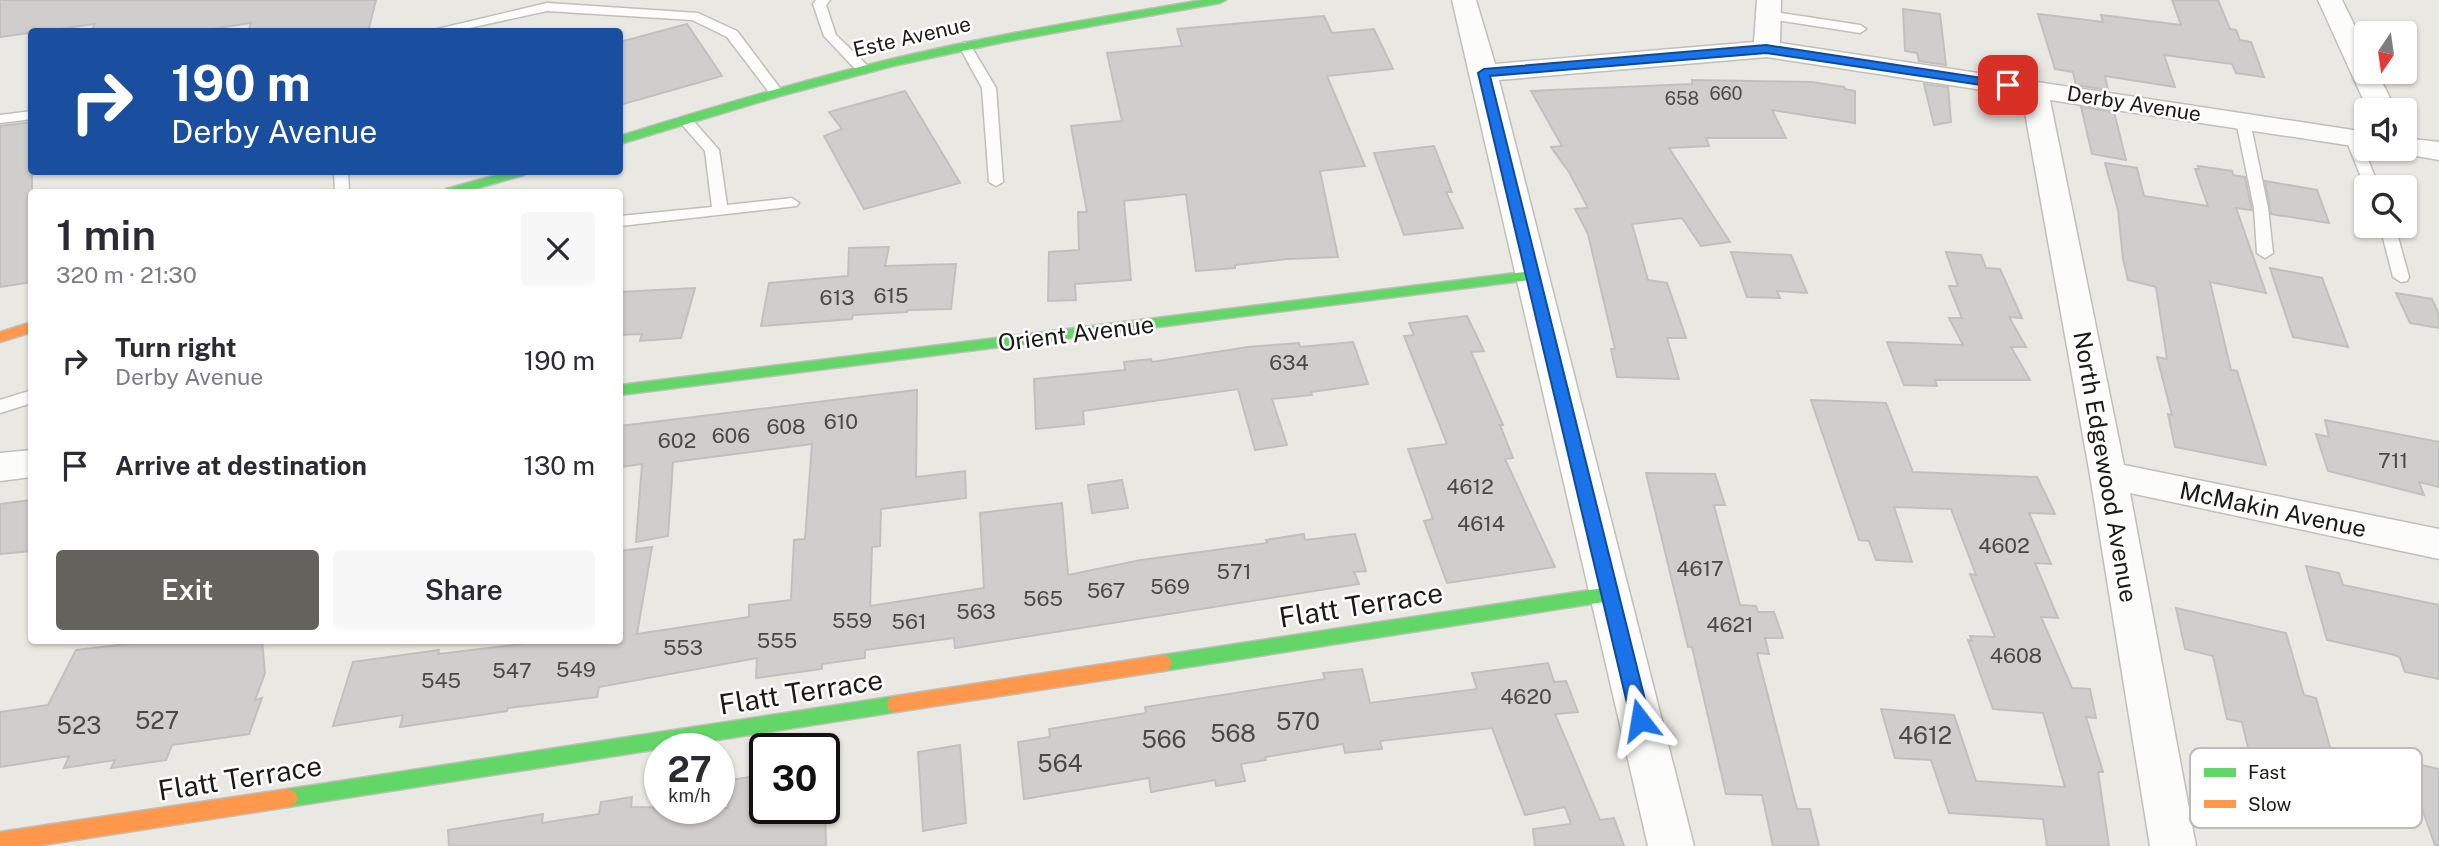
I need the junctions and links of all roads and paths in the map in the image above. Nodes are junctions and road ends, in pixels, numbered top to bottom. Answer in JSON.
{"nodes":[{"id":1,"x":1464,"y":0,"type":"edge"},
{"id":2,"x":2330,"y":0,"type":"edge"},
{"id":3,"x":820,"y":1,"type":"edge"},
{"id":4,"x":1211,"y":1,"type":"edge"},
{"id":5,"x":1769,"y":7,"type":"edge"},
{"id":6,"x":450,"y":28,"type":"edge"},
{"id":7,"x":1860,"y":29,"type":"dead end"},
{"id":8,"x":965,"y":46,"type":"junction"},
{"id":9,"x":1766,"y":49,"type":"junction"},
{"id":10,"x":863,"y":69,"type":"junction"},
{"id":11,"x":1484,"y":73,"type":"junction"},
{"id":12,"x":2034,"y":89,"type":"junction"},
{"id":13,"x":776,"y":92,"type":"junction"},
{"id":14,"x":2376,"y":98,"type":"edge"},
{"id":15,"x":28,"y":116,"type":"edge"},
{"id":16,"x":0,"y":119,"type":"edge"},
{"id":17,"x":685,"y":120,"type":"junction"},
{"id":18,"x":2244,"y":121,"type":"junction"},
{"id":19,"x":2354,"y":138,"type":"edge"},
{"id":20,"x":623,"y":139,"type":"edge"},
{"id":21,"x":2417,"y":148,"type":"edge"},
{"id":22,"x":2439,"y":151,"type":"edge"},
{"id":23,"x":509,"y":175,"type":"edge"},
{"id":24,"x":996,"y":181,"type":"dead end"},
{"id":25,"x":462,"y":189,"type":"edge"},
{"id":26,"x":792,"y":203,"type":"dead end"},
{"id":27,"x":720,"y":208,"type":"junction"},
{"id":28,"x":623,"y":221,"type":"edge"},
{"id":29,"x":2390,"y":238,"type":"edge"},
{"id":30,"x":2265,"y":253,"type":"dead end"},
{"id":31,"x":1532,"y":276,"type":"junction"},
{"id":32,"x":2401,"y":277,"type":"dead end"},
{"id":33,"x":28,"y":328,"type":"edge"},
{"id":34,"x":0,"y":337,"type":"edge"},
{"id":35,"x":623,"y":390,"type":"edge"},
{"id":36,"x":28,"y":397,"type":"edge"},
{"id":37,"x":0,"y":407,"type":"edge"},
{"id":38,"x":28,"y":464,"type":"edge"},
{"id":39,"x":0,"y":467,"type":"edge"},
{"id":40,"x":2108,"y":475,"type":"junction"},
{"id":41,"x":2439,"y":544,"type":"edge"},
{"id":42,"x":1609,"y":594,"type":"junction"},
{"id":43,"x":0,"y":842,"type":"edge"},
{"id":44,"x":1671,"y":846,"type":"edge"},
{"id":45,"x":2173,"y":846,"type":"edge"}],
"edges":[{"from":1,"to":11,"type":"street"},
{"from":2,"to":14,"type":"street"},
{"from":3,"to":10,"type":"lane"},
{"from":4,"to":8,"type":"street","name":"Este Avenue"},
{"from":5,"to":7,"type":"lane"},
{"from":5,"to":9,"type":"street"},
{"from":6,"to":13,"type":"lane"},
{"from":8,"to":10,"type":"street","name":"Este Avenue"},
{"from":8,"to":24,"type":"lane"},
{"from":9,"to":11,"type":"street","name":"Derby Avenue"},
{"from":9,"to":12,"type":"street","name":"Derby Avenue"},
{"from":10,"to":13,"type":"street","name":"Este Avenue"},
{"from":11,"to":31,"type":"street"},
{"from":12,"to":18,"type":"street","name":"Derby Avenue"},
{"from":12,"to":40,"type":"street","name":"North Edgewood Avenue"},
{"from":13,"to":17,"type":"street","name":"Este Avenue"},
{"from":15,"to":16,"type":"lane"},
{"from":17,"to":20,"type":"street","name":"Este Avenue"},
{"from":17,"to":27,"type":"lane"},
{"from":18,"to":19,"type":"street","name":"Derby Avenue"},
{"from":18,"to":30,"type":"lane"},
{"from":21,"to":22,"type":"street"},
{"from":23,"to":25,"type":"street"},
{"from":26,"to":27,"type":"lane"},
{"from":27,"to":28,"type":"lane"},
{"from":29,"to":32,"type":"lane"},
{"from":31,"to":35,"type":"street","name":"Orient Avenue"},
{"from":31,"to":42,"type":"street"},
{"from":33,"to":34,"type":"street"},
{"from":36,"to":37,"type":"lane"},
{"from":38,"to":39,"type":"street"},
{"from":40,"to":41,"type":"street","name":"McMakin Avenue"},
{"from":40,"to":45,"type":"street","name":"North Edgewood Avenue"},
{"from":42,"to":43,"type":"street","name":"Flatt Terrace"},
{"from":42,"to":44,"type":"street"}]}
